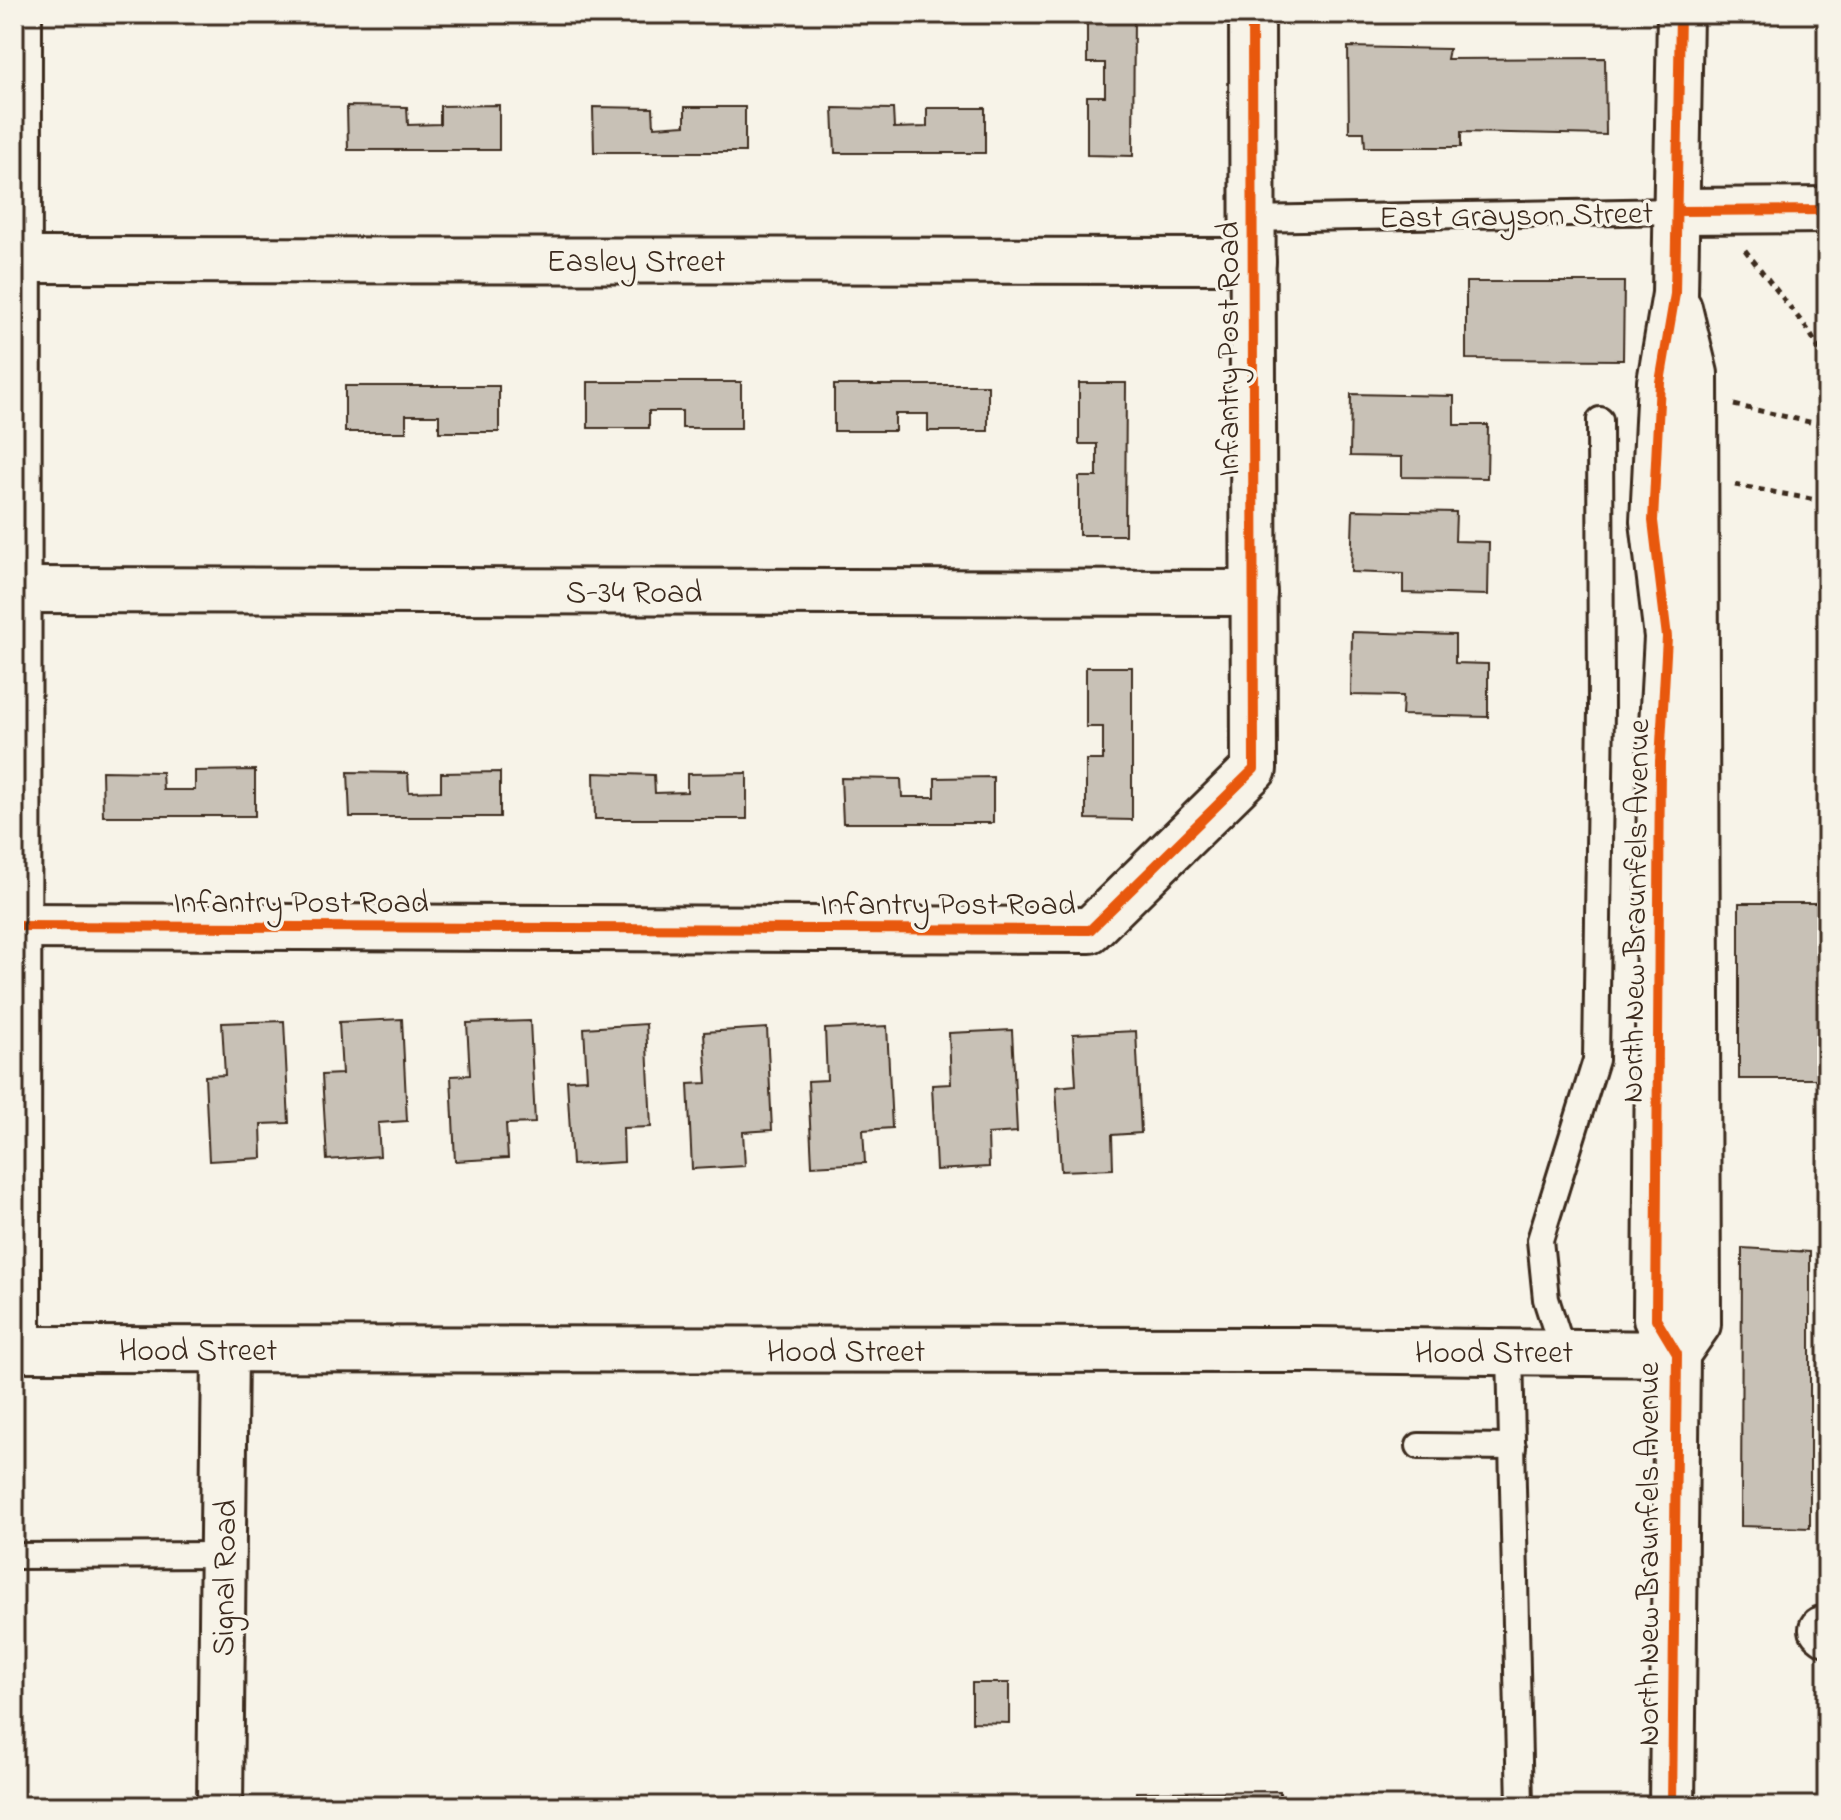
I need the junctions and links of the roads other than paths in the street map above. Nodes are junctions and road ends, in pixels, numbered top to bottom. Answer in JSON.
{"nodes":[{"id":1,"x":19,"y":14,"type":"edge"},
{"id":2,"x":1252,"y":14,"type":"edge"},
{"id":3,"x":1680,"y":14,"type":"edge"},
{"id":4,"x":1827,"y":210,"type":"edge"},
{"id":5,"x":1677,"y":211,"type":"junction"},
{"id":6,"x":1253,"y":240,"type":"junction"},
{"id":7,"x":19,"y":260,"type":"junction"},
{"id":8,"x":1600,"y":420,"type":"dead end"},
{"id":9,"x":16,"y":590,"type":"edge"},
{"id":10,"x":1254,"y":593,"type":"junction"},
{"id":11,"x":16,"y":926,"type":"edge"},
{"id":12,"x":16,"y":1349,"type":"edge"},
{"id":13,"x":225,"y":1350,"type":"junction"},
{"id":14,"x":1510,"y":1351,"type":"junction"},
{"id":15,"x":1563,"y":1352,"type":"junction"},
{"id":16,"x":1677,"y":1354,"type":"junction"},
{"id":17,"x":1419,"y":1446,"type":"dead end"},
{"id":18,"x":1513,"y":1447,"type":"junction"},
{"id":19,"x":224,"y":1555,"type":"junction"},
{"id":20,"x":14,"y":1556,"type":"edge"},
{"id":21,"x":220,"y":1806,"type":"edge"},
{"id":22,"x":1520,"y":1806,"type":"edge"},
{"id":23,"x":1672,"y":1806,"type":"edge"}],
"edges":[{"from":1,"to":7,"type":"street"},
{"from":2,"to":6,"type":"street","name":"Infantry Post Road"},
{"from":3,"to":5,"type":"street","name":"North New Braunfels Avenue"},
{"from":4,"to":5,"type":"street","name":"East Grayson Street"},
{"from":5,"to":6,"type":"lane","name":"East Grayson Street"},
{"from":5,"to":16,"type":"street","name":"North New Braunfels Avenue"},
{"from":6,"to":7,"type":"street","name":"Easley Street"},
{"from":6,"to":10,"type":"street","name":"Infantry Post Road"},
{"from":7,"to":9,"type":"street"},
{"from":8,"to":15,"type":"lane"},
{"from":9,"to":10,"type":"street","name":"S-34 Road"},
{"from":9,"to":11,"type":"street"},
{"from":10,"to":11,"type":"street","name":"Infantry Post Road"},
{"from":11,"to":12,"type":"street"},
{"from":12,"to":13,"type":"street","name":"Hood Street"},
{"from":13,"to":14,"type":"street","name":"Hood Street"},
{"from":13,"to":19,"type":"street","name":"Signal Road"},
{"from":14,"to":15,"type":"street","name":"Hood Street"},
{"from":14,"to":18,"type":"lane"},
{"from":15,"to":16,"type":"street","name":"Hood Street"},
{"from":16,"to":23,"type":"street","name":"North New Braunfels Avenue"},
{"from":17,"to":18,"type":"lane"},
{"from":18,"to":22,"type":"lane"},
{"from":19,"to":20,"type":"lane"},
{"from":19,"to":21,"type":"street","name":"Signal Road"}]}
